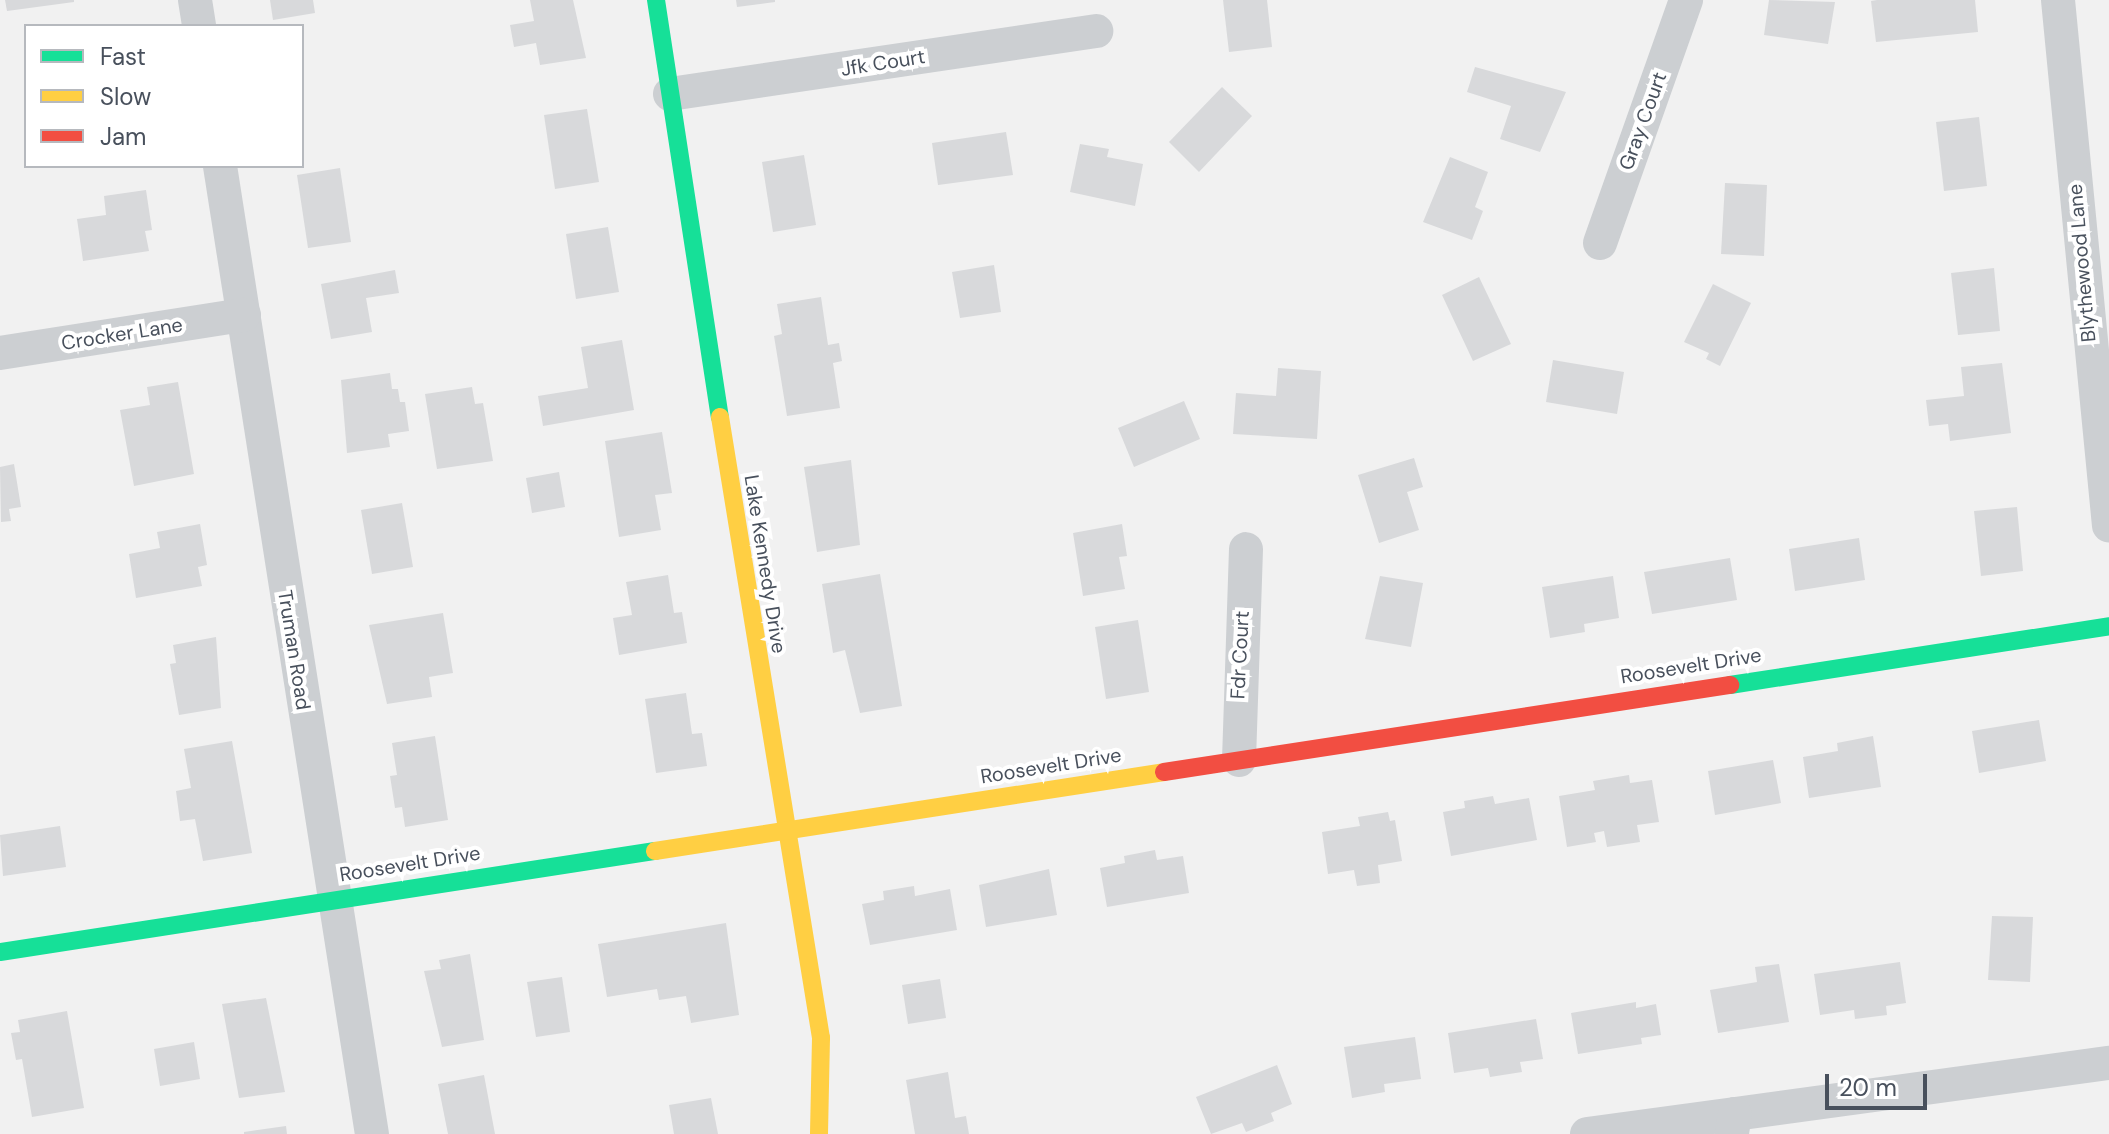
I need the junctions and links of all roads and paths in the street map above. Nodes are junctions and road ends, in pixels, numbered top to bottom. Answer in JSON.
{"nodes":[{"id":1,"x":195,"y":0,"type":"edge"},
{"id":2,"x":656,"y":0,"type":"edge"},
{"id":3,"x":1686,"y":0,"type":"edge"},
{"id":4,"x":2058,"y":0,"type":"edge"},
{"id":5,"x":199,"y":24,"type":"edge"},
{"id":6,"x":1096,"y":31,"type":"dead end"},
{"id":7,"x":670,"y":94,"type":"junction"},
{"id":8,"x":220,"y":168,"type":"edge"},
{"id":9,"x":1600,"y":243,"type":"dead end"},
{"id":10,"x":244,"y":315,"type":"junction"},
{"id":11,"x":0,"y":353,"type":"edge"},
{"id":12,"x":2109,"y":526,"type":"edge"},
{"id":13,"x":1246,"y":549,"type":"dead end"},
{"id":14,"x":2109,"y":626,"type":"edge"},
{"id":15,"x":1239,"y":760,"type":"junction"},
{"id":16,"x":786,"y":830,"type":"junction"},
{"id":17,"x":334,"y":899,"type":"junction"},
{"id":18,"x":0,"y":952,"type":"edge"},
{"id":19,"x":2109,"y":1063,"type":"edge"},
{"id":20,"x":1733,"y":1124,"type":"edge"},
{"id":21,"x":372,"y":1134,"type":"edge"},
{"id":22,"x":819,"y":1134,"type":"edge"},
{"id":23,"x":1587,"y":1134,"type":"edge"}],
"edges":[{"from":1,"to":5,"type":"street"},
{"from":2,"to":7,"type":"street","name":"Lake Kennedy Drive"},
{"from":3,"to":9,"type":"street","name":"Gray Court"},
{"from":4,"to":12,"type":"street","name":"Blythewood Lane"},
{"from":6,"to":7,"type":"street","name":"Jfk Court"},
{"from":7,"to":16,"type":"street","name":"Lake Kennedy Drive"},
{"from":8,"to":10,"type":"street","name":"Truman Road"},
{"from":10,"to":11,"type":"street","name":"Crocker Lane"},
{"from":10,"to":17,"type":"street","name":"Truman Road"},
{"from":13,"to":15,"type":"street","name":"Fdr Court"},
{"from":14,"to":15,"type":"street","name":"Roosevelt Drive"},
{"from":15,"to":16,"type":"street","name":"Roosevelt Drive"},
{"from":16,"to":17,"type":"street","name":"Roosevelt Drive"},
{"from":16,"to":22,"type":"street","name":"Lake Kennedy Drive"},
{"from":17,"to":18,"type":"street","name":"Roosevelt Drive"},
{"from":17,"to":21,"type":"street","name":"Truman Road"},
{"from":19,"to":20,"type":"street"},
{"from":20,"to":23,"type":"street"}]}
